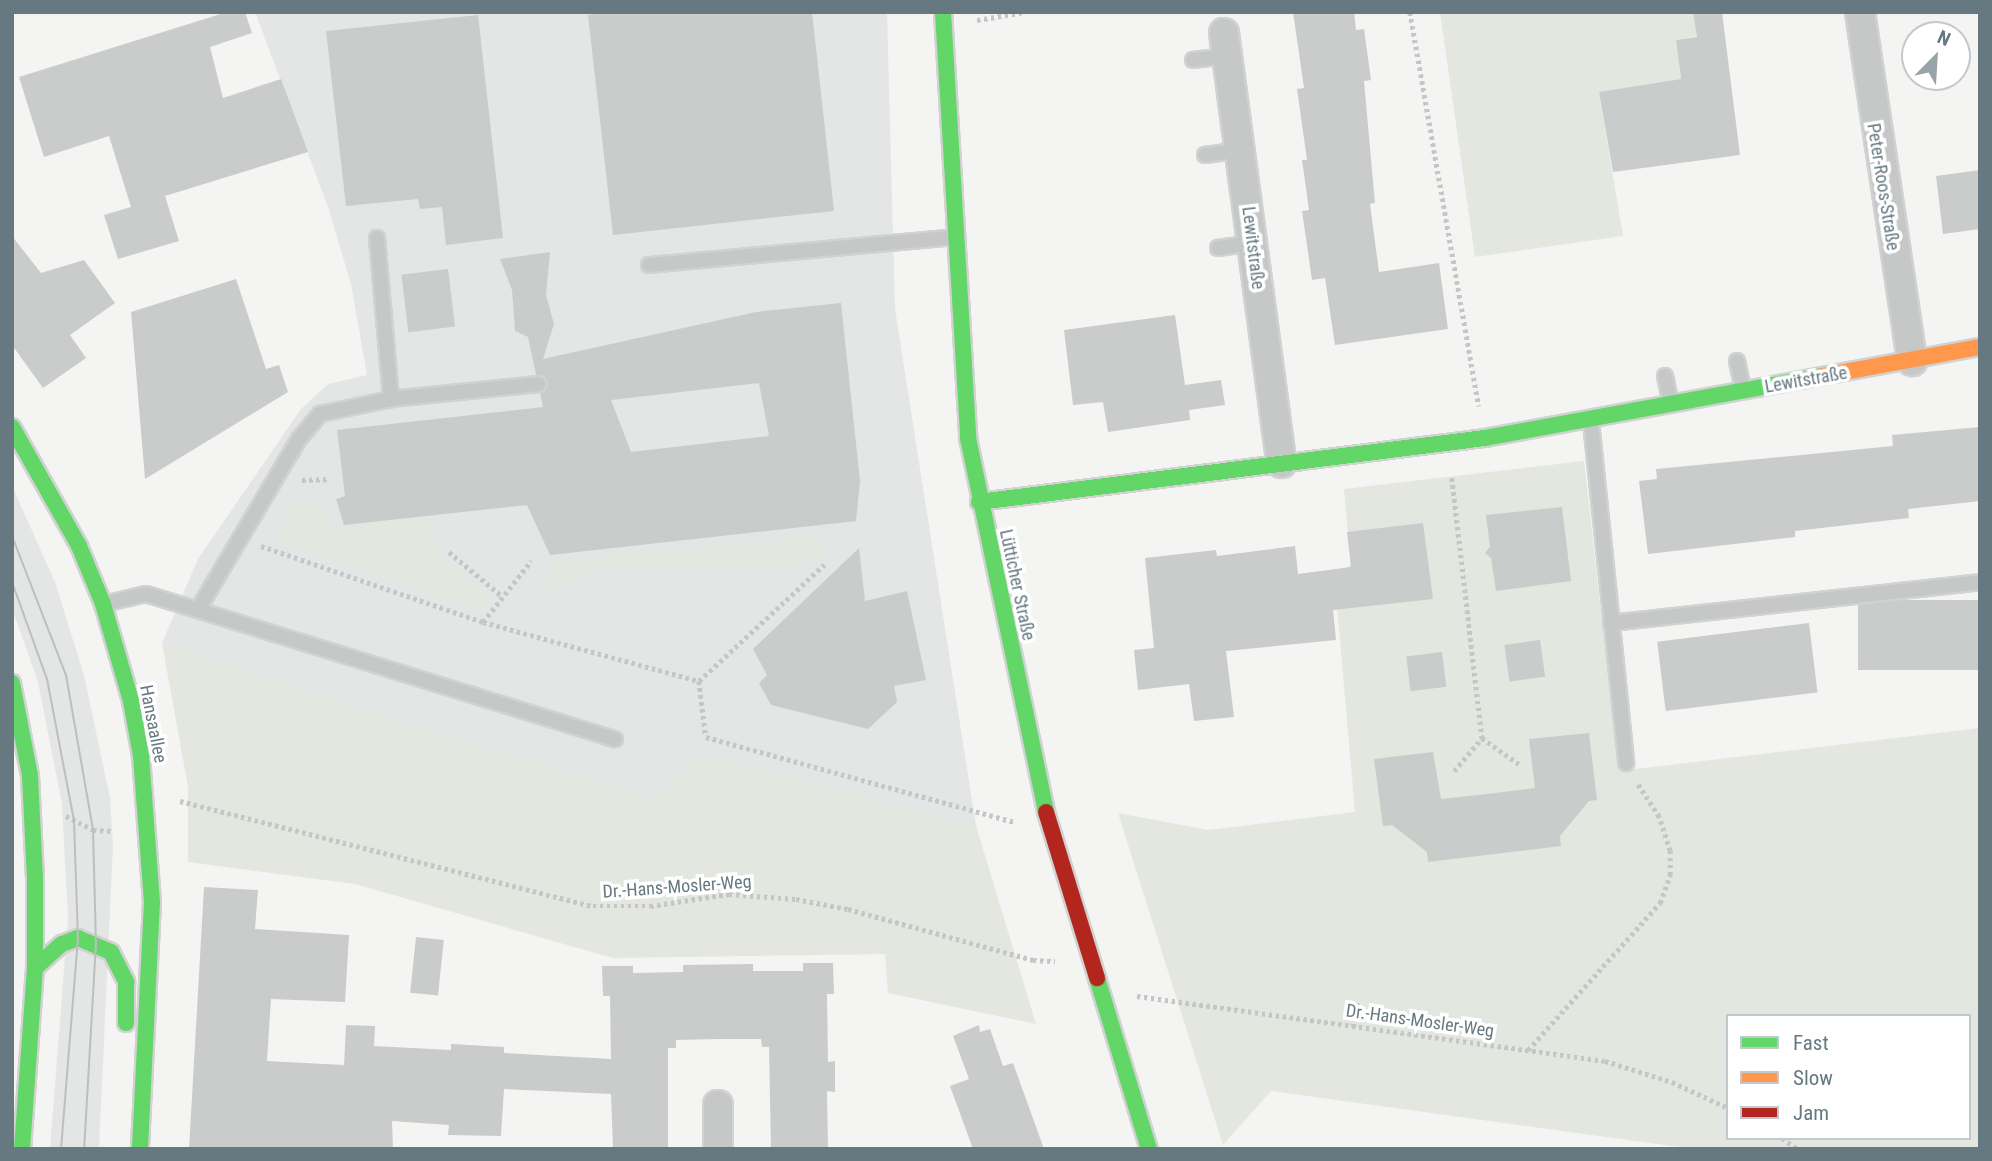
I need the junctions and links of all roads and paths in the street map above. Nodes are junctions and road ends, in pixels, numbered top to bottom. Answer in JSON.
{"nodes":[{"id":1,"x":1025,"y":12,"type":"edge"},
{"id":2,"x":1410,"y":12,"type":"edge"},
{"id":3,"x":1860,"y":12,"type":"edge"},
{"id":4,"x":943,"y":19,"type":"edge"},
{"id":5,"x":1226,"y":44,"type":"joint"},
{"id":6,"x":1193,"y":61,"type":"dead end"},
{"id":7,"x":1240,"y":150,"type":"junction"},
{"id":8,"x":1205,"y":155,"type":"dead end"},
{"id":9,"x":955,"y":236,"type":"junction"},
{"id":10,"x":377,"y":238,"type":"dead end"},
{"id":11,"x":1252,"y":243,"type":"junction"},
{"id":12,"x":1217,"y":248,"type":"dead end"},
{"id":13,"x":649,"y":265,"type":"dead end"},
{"id":14,"x":1980,"y":348,"type":"edge"},
{"id":15,"x":1737,"y":361,"type":"dead end"},
{"id":16,"x":1912,"y":361,"type":"junction"},
{"id":17,"x":1665,"y":376,"type":"dead end"},
{"id":18,"x":538,"y":384,"type":"dead end"},
{"id":19,"x":1743,"y":392,"type":"junction"},
{"id":20,"x":391,"y":399,"type":"junction"},
{"id":21,"x":1671,"y":405,"type":"junction"},
{"id":22,"x":1591,"y":420,"type":"junction"},
{"id":23,"x":12,"y":427,"type":"edge"},
{"id":24,"x":1485,"y":438,"type":"junction"},
{"id":25,"x":1448,"y":443,"type":"junction"},
{"id":26,"x":1281,"y":463,"type":"junction"},
{"id":27,"x":979,"y":502,"type":"junction"},
{"id":28,"x":238,"y":538,"type":"junction"},
{"id":29,"x":449,"y":552,"type":"dead end"},
{"id":30,"x":531,"y":561,"type":"dead end"},
{"id":31,"x":824,"y":565,"type":"dead end"},
{"id":32,"x":1980,"y":582,"type":"edge"},
{"id":33,"x":503,"y":597,"type":"junction"},
{"id":34,"x":103,"y":604,"type":"junction"},
{"id":35,"x":199,"y":608,"type":"junction"},
{"id":36,"x":483,"y":622,"type":"junction"},
{"id":37,"x":1611,"y":623,"type":"junction"},
{"id":38,"x":699,"y":681,"type":"junction"},
{"id":39,"x":12,"y":683,"type":"edge"},
{"id":40,"x":1482,"y":738,"type":"junction"},
{"id":41,"x":615,"y":739,"type":"dead end"},
{"id":42,"x":1626,"y":763,"type":"joint"},
{"id":43,"x":1519,"y":764,"type":"dead end"},
{"id":44,"x":1454,"y":771,"type":"dead end"},
{"id":45,"x":147,"y":803,"type":"junction"},
{"id":46,"x":1047,"y":815,"type":"junction"},
{"id":47,"x":124,"y":832,"type":"dead end"},
{"id":48,"x":34,"y":840,"type":"junction"},
{"id":49,"x":1086,"y":954,"type":"junction"},
{"id":50,"x":35,"y":968,"type":"junction"},
{"id":51,"x":1358,"y":999,"type":"dead end"},
{"id":52,"x":1100,"y":1001,"type":"junction"},
{"id":53,"x":1353,"y":1027,"type":"junction"},
{"id":54,"x":1527,"y":1050,"type":"junction"},
{"id":55,"x":145,"y":1052,"type":"junction"},
{"id":56,"x":718,"y":1105,"type":"dead end"},
{"id":57,"x":1726,"y":1107,"type":"edge"},
{"id":58,"x":22,"y":1149,"type":"edge"},
{"id":59,"x":140,"y":1149,"type":"edge"},
{"id":60,"x":718,"y":1149,"type":"edge"},
{"id":61,"x":1149,"y":1149,"type":"edge"}],
"edges":[{"from":1,"to":4,"type":"path"},
{"from":2,"to":24,"type":"path"},
{"from":3,"to":16,"type":"street","name":"Peter-Roos-Straße"},
{"from":4,"to":9,"type":"street","name":"Lütticher Straße"},
{"from":5,"to":6,"type":"lane"},
{"from":5,"to":7,"type":"street","name":"Lewitstraße"},
{"from":7,"to":8,"type":"lane"},
{"from":7,"to":11,"type":"street","name":"Lewitstraße"},
{"from":9,"to":13,"type":"lane"},
{"from":9,"to":27,"type":"street","name":"Lütticher Straße"},
{"from":10,"to":20,"type":"lane"},
{"from":11,"to":12,"type":"lane"},
{"from":11,"to":26,"type":"street","name":"Lewitstraße"},
{"from":14,"to":16,"type":"street","name":"Lewitstraße"},
{"from":15,"to":19,"type":"lane"},
{"from":16,"to":19,"type":"street","name":"Lewitstraße"},
{"from":17,"to":21,"type":"lane"},
{"from":18,"to":20,"type":"lane"},
{"from":19,"to":21,"type":"street","name":"Lewitstraße"},
{"from":20,"to":28,"type":"lane"},
{"from":21,"to":22,"type":"street","name":"Lewitstraße"},
{"from":22,"to":24,"type":"street","name":"Lewitstraße"},
{"from":22,"to":37,"type":"lane"},
{"from":23,"to":34,"type":"street","name":"Hansaallee"},
{"from":24,"to":25,"type":"street","name":"Lewitstraße"},
{"from":25,"to":26,"type":"street","name":"Lewitstraße"},
{"from":25,"to":40,"type":"path"},
{"from":26,"to":27,"type":"street","name":"Lewitstraße"},
{"from":27,"to":46,"type":"street","name":"Lütticher Straße"},
{"from":28,"to":35,"type":"lane"},
{"from":28,"to":36,"type":"path"},
{"from":29,"to":33,"type":"path"},
{"from":30,"to":33,"type":"path"},
{"from":31,"to":38,"type":"path"},
{"from":32,"to":37,"type":"lane"},
{"from":33,"to":36,"type":"path"},
{"from":34,"to":35,"type":"lane"},
{"from":34,"to":45,"type":"street","name":"Hansaallee"},
{"from":35,"to":41,"type":"lane"},
{"from":36,"to":38,"type":"path"},
{"from":37,"to":42,"type":"lane"},
{"from":38,"to":46,"type":"path"},
{"from":39,"to":48,"type":"street"},
{"from":40,"to":43,"type":"path"},
{"from":40,"to":44,"type":"path"},
{"from":42,"to":54,"type":"path"},
{"from":45,"to":49,"type":"path","name":"Dr.-Hans-Mosler-Weg"},
{"from":45,"to":55,"type":"street","name":"Hansaallee"},
{"from":46,"to":49,"type":"street","name":"Lütticher Straße"},
{"from":47,"to":48,"type":"path"},
{"from":48,"to":50,"type":"street"},
{"from":49,"to":52,"type":"street","name":"Lütticher Straße"},
{"from":50,"to":55,"type":"street"},
{"from":50,"to":58,"type":"street"},
{"from":51,"to":53,"type":"path"},
{"from":52,"to":53,"type":"path","name":"Dr.-Hans-Mosler-Weg"},
{"from":52,"to":61,"type":"street","name":"Lütticher Straße"},
{"from":53,"to":54,"type":"path","name":"Dr.-Hans-Mosler-Weg"},
{"from":54,"to":57,"type":"path","name":"Dr.-Hans-Mosler-Weg"},
{"from":55,"to":59,"type":"street","name":"Hansaallee"},
{"from":56,"to":60,"type":"street"}]}
